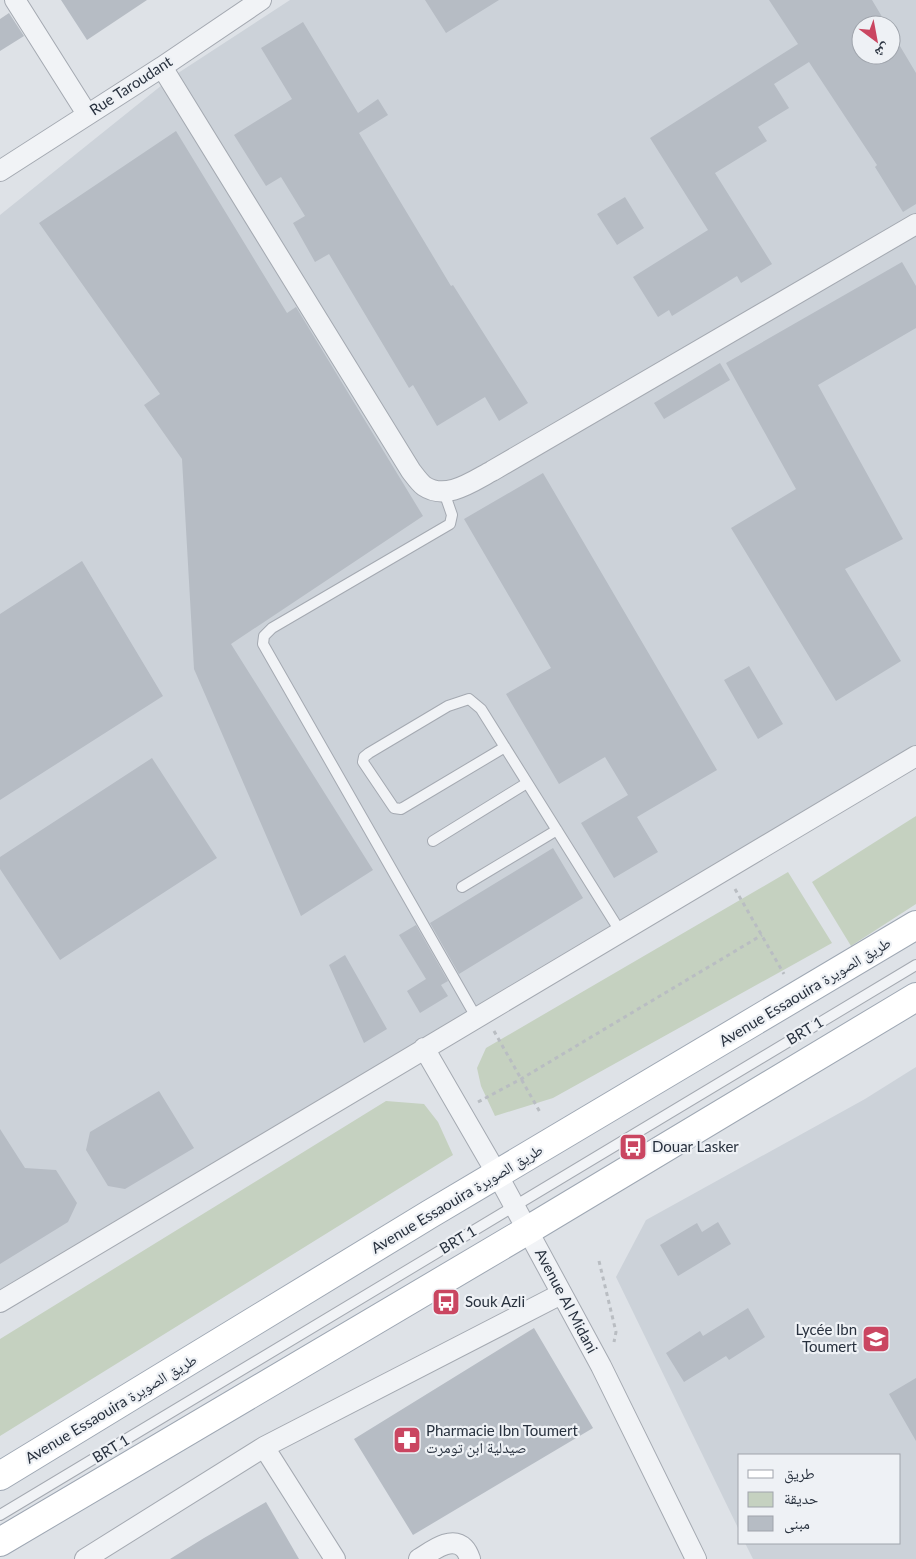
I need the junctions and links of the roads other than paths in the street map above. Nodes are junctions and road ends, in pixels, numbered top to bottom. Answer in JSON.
{"nodes":[{"id":1,"x":15,"y":0,"type":"edge"},
{"id":2,"x":261,"y":0,"type":"edge"},
{"id":3,"x":162,"y":67,"type":"junction"},
{"id":4,"x":87,"y":114,"type":"junction"},
{"id":5,"x":0,"y":171,"type":"edge"},
{"id":6,"x":916,"y":224,"type":"edge"},
{"id":7,"x":444,"y":492,"type":"junction"},
{"id":8,"x":505,"y":747,"type":"junction"},
{"id":9,"x":916,"y":756,"type":"edge"},
{"id":10,"x":527,"y":783,"type":"junction"},
{"id":11,"x":557,"y":830,"type":"junction"},
{"id":12,"x":433,"y":841,"type":"dead end"},
{"id":13,"x":462,"y":887,"type":"dead end"},
{"id":14,"x":916,"y":925,"type":"edge"},
{"id":15,"x":620,"y":932,"type":"junction"},
{"id":16,"x":916,"y":965,"type":"edge"},
{"id":17,"x":916,"y":997,"type":"edge"},
{"id":18,"x":480,"y":1015,"type":"junction"},
{"id":19,"x":424,"y":1048,"type":"junction"},
{"id":20,"x":497,"y":1174,"type":"junction"},
{"id":21,"x":514,"y":1206,"type":"junction"},
{"id":22,"x":528,"y":1230,"type":"junction"},
{"id":23,"x":561,"y":1294,"type":"junction"},
{"id":24,"x":0,"y":1302,"type":"edge"},
{"id":25,"x":264,"y":1447,"type":"junction"},
{"id":26,"x":0,"y":1476,"type":"edge"},
{"id":27,"x":0,"y":1516,"type":"edge"},
{"id":28,"x":0,"y":1542,"type":"edge"},
{"id":29,"x":84,"y":1559,"type":"edge"},
{"id":30,"x":335,"y":1559,"type":"edge"},
{"id":31,"x":419,"y":1559,"type":"edge"},
{"id":32,"x":470,"y":1559,"type":"edge"},
{"id":33,"x":696,"y":1559,"type":"edge"}],
"edges":[{"from":1,"to":4,"type":"street"},
{"from":2,"to":3,"type":"street","name":"Rue Taroudant"},
{"from":3,"to":4,"type":"street","name":"Rue Taroudant"},
{"from":3,"to":7,"type":"street"},
{"from":4,"to":5,"type":"street","name":"Rue Taroudant"},
{"from":6,"to":7,"type":"street"},
{"from":7,"to":18,"type":"lane"},
{"from":8,"to":8,"type":"lane"},
{"from":8,"to":10,"type":"lane"},
{"from":9,"to":15,"type":"street"},
{"from":10,"to":11,"type":"lane"},
{"from":10,"to":12,"type":"lane"},
{"from":11,"to":13,"type":"lane"},
{"from":11,"to":15,"type":"lane"},
{"from":14,"to":20,"type":"main road","name":"Avenue Essaouira طريق الصويرة"},
{"from":15,"to":18,"type":"street"},
{"from":16,"to":21,"type":"lane","name":"BRT 1"},
{"from":17,"to":22,"type":"main road"},
{"from":18,"to":19,"type":"street"},
{"from":19,"to":20,"type":"street","name":"Avenue Al Midani"},
{"from":19,"to":24,"type":"street"},
{"from":20,"to":21,"type":"street","name":"Avenue Al Midani"},
{"from":20,"to":26,"type":"main road","name":"Avenue Essaouira طريق الصويرة"},
{"from":21,"to":22,"type":"street","name":"Avenue Al Midani"},
{"from":21,"to":27,"type":"lane","name":"BRT 1"},
{"from":22,"to":23,"type":"street","name":"Avenue Al Midani"},
{"from":22,"to":28,"type":"main road"},
{"from":23,"to":25,"type":"street"},
{"from":23,"to":33,"type":"street","name":"Avenue Al Midani"},
{"from":25,"to":29,"type":"street"},
{"from":25,"to":30,"type":"street"},
{"from":31,"to":32,"type":"street"}]}
